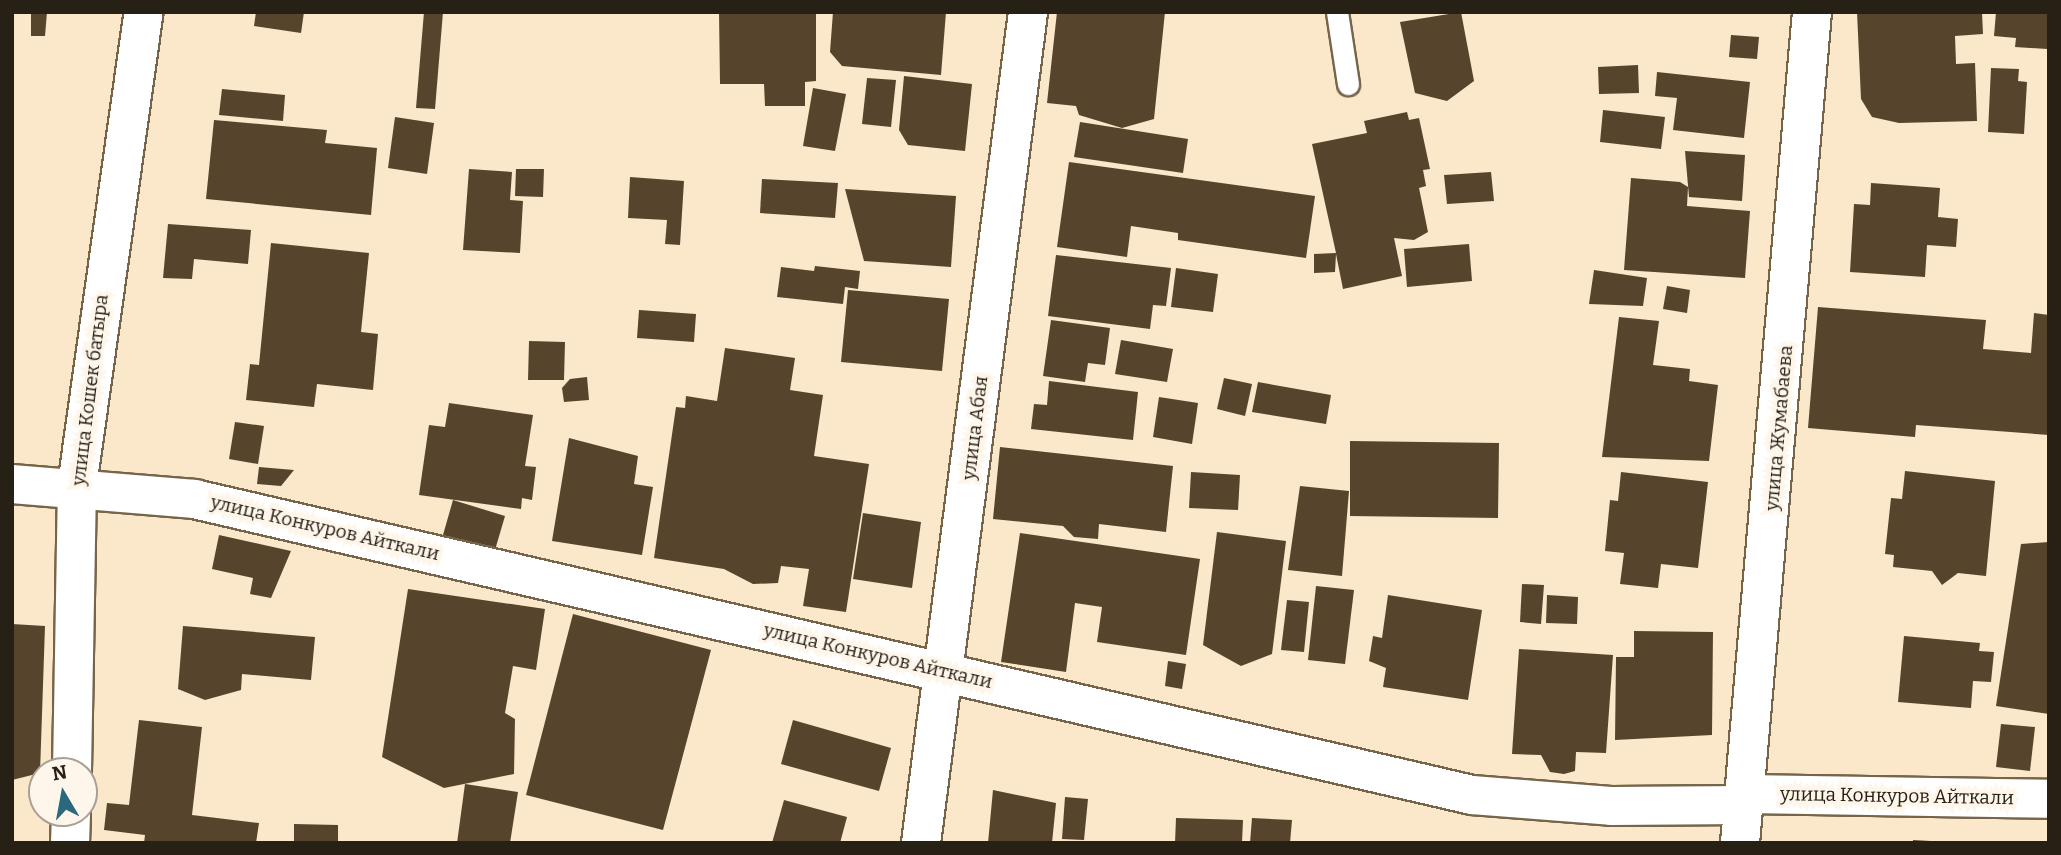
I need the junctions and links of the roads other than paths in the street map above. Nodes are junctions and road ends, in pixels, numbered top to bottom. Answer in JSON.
{"nodes":[{"id":1,"x":144,"y":12,"type":"edge"},
{"id":2,"x":1028,"y":12,"type":"edge"},
{"id":3,"x":1337,"y":12,"type":"edge"},
{"id":4,"x":1812,"y":12,"type":"edge"},
{"id":5,"x":1348,"y":83,"type":"dead end"},
{"id":6,"x":12,"y":484,"type":"edge"},
{"id":7,"x":77,"y":486,"type":"junction"},
{"id":8,"x":944,"y":672,"type":"junction"},
{"id":9,"x":72,"y":757,"type":"edge"},
{"id":10,"x":1745,"y":799,"type":"junction"},
{"id":11,"x":2049,"y":799,"type":"edge"},
{"id":12,"x":920,"y":843,"type":"edge"},
{"id":13,"x":1740,"y":843,"type":"edge"}],
"edges":[{"from":1,"to":7,"type":"street","name":"улица Кошек батыра"},
{"from":2,"to":8,"type":"street","name":"улица Абая"},
{"from":3,"to":5,"type":"lane"},
{"from":4,"to":10,"type":"street","name":"улица Жумабаева"},
{"from":6,"to":7,"type":"street","name":"улица Конкуров Айткали"},
{"from":7,"to":8,"type":"street","name":"улица Конкуров Айткали"},
{"from":7,"to":9,"type":"street","name":"улица Кошек батыра"},
{"from":8,"to":10,"type":"street","name":"улица Конкуров Айткали"},
{"from":8,"to":12,"type":"street","name":"улица Абая"},
{"from":10,"to":11,"type":"street","name":"улица Конкуров Айткали"},
{"from":10,"to":13,"type":"street","name":"улица Жумабаева"}]}
